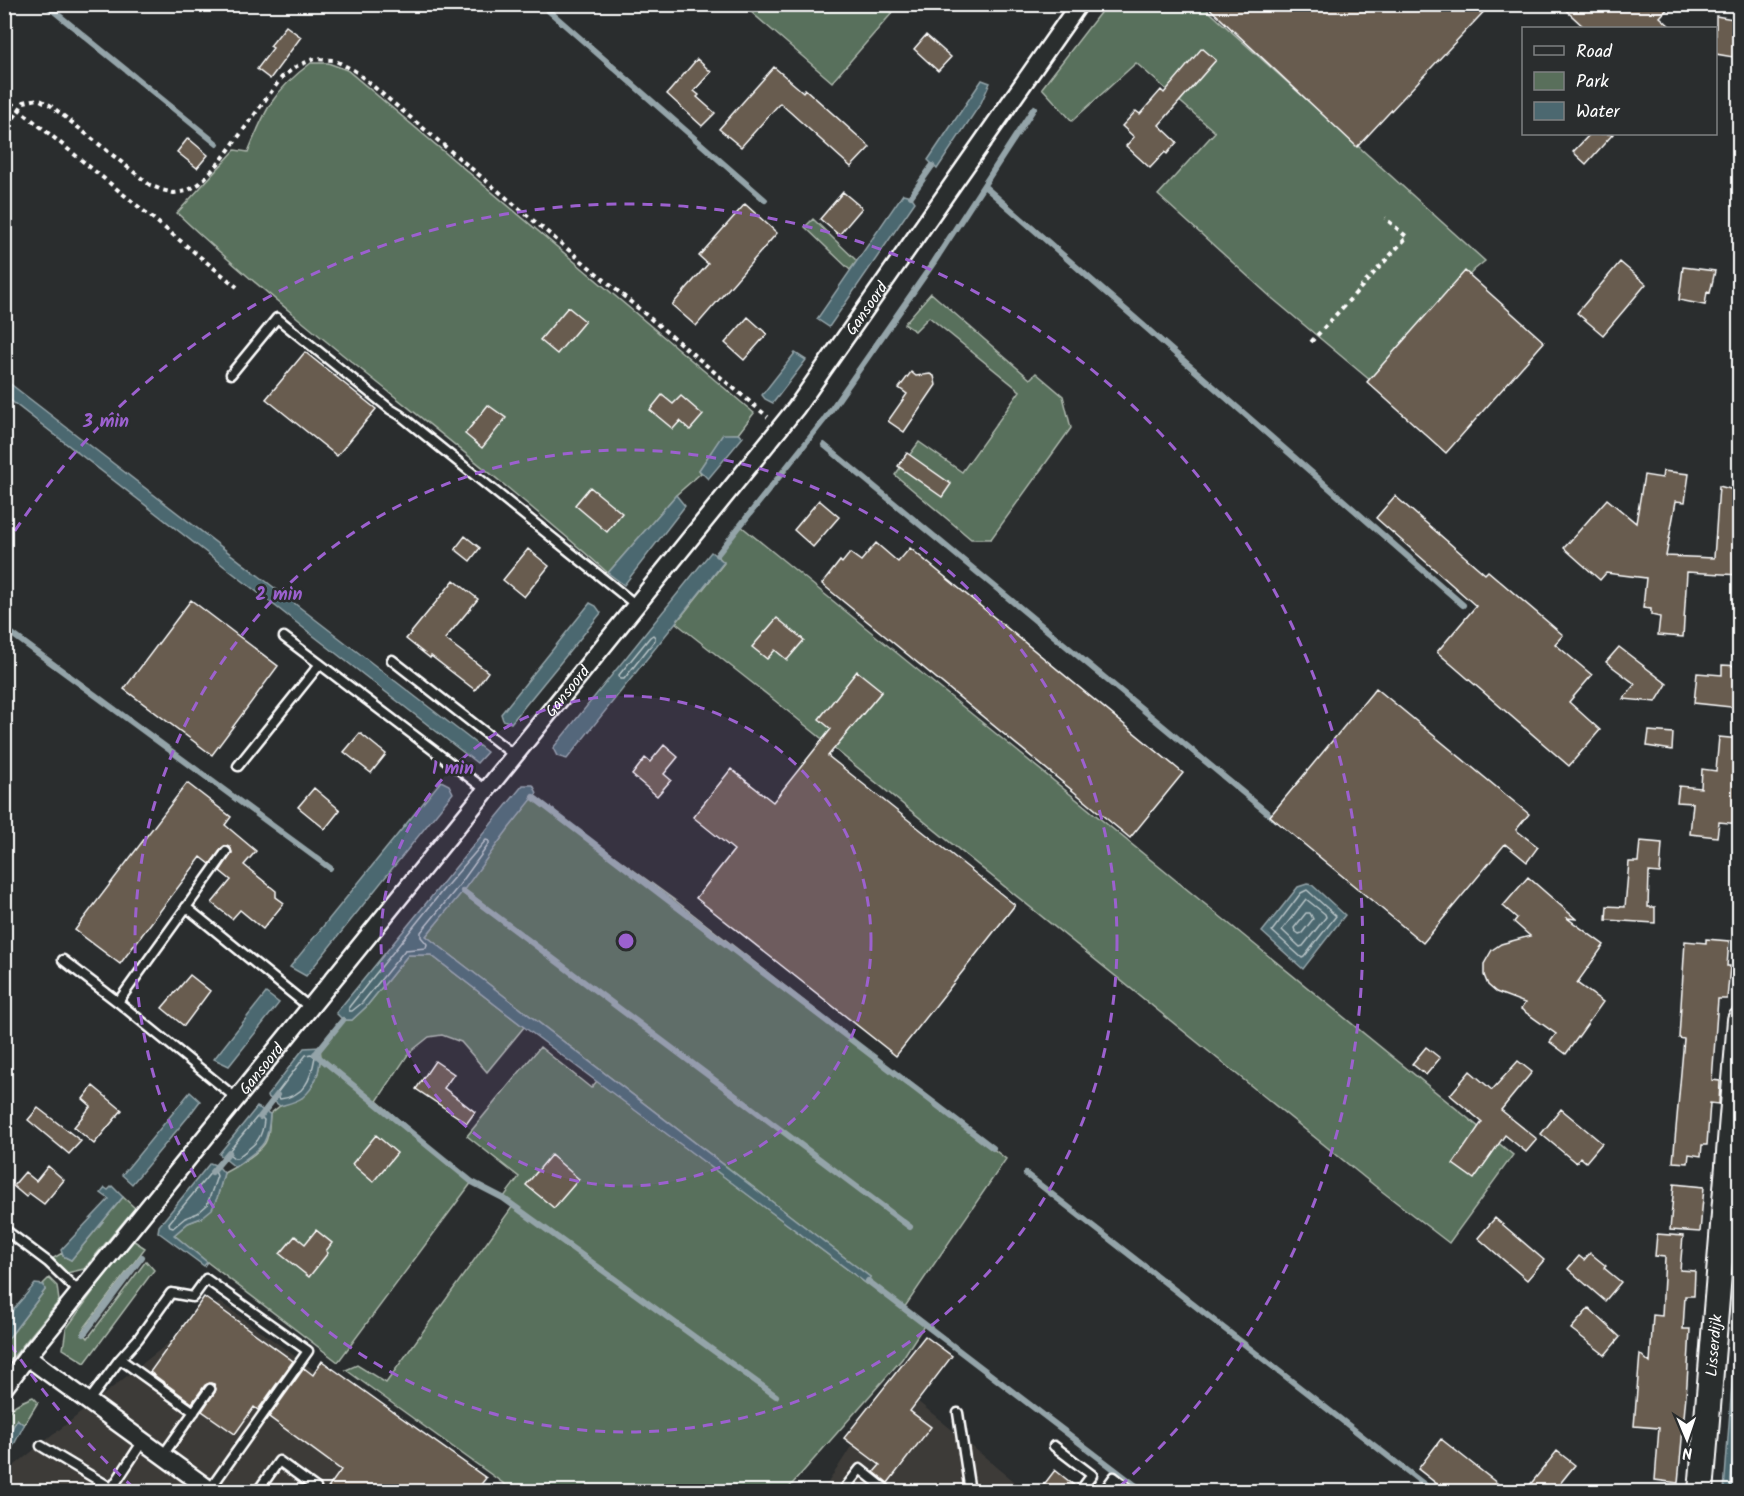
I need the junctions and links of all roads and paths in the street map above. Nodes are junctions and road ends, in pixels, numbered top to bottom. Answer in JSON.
{"nodes":[{"id":1,"x":1078,"y":5,"type":"edge"},
{"id":2,"x":4,"y":97,"type":"edge"},
{"id":3,"x":20,"y":109,"type":"junction"},
{"id":4,"x":4,"y":133,"type":"edge"},
{"id":5,"x":1385,"y":218,"type":"dead end"},
{"id":6,"x":237,"y":288,"type":"dead end"},
{"id":7,"x":1311,"y":342,"type":"dead end"},
{"id":8,"x":231,"y":374,"type":"dead end"},
{"id":9,"x":780,"y":427,"type":"junction"},
{"id":10,"x":636,"y":605,"type":"junction"},
{"id":11,"x":284,"y":637,"type":"dead end"},
{"id":12,"x":392,"y":660,"type":"dead end"},
{"id":13,"x":320,"y":664,"type":"junction"},
{"id":14,"x":514,"y":755,"type":"junction"},
{"id":15,"x":238,"y":766,"type":"dead end"},
{"id":16,"x":486,"y":790,"type":"junction"},
{"id":17,"x":226,"y":852,"type":"dead end"},
{"id":18,"x":186,"y":907,"type":"junction"},
{"id":19,"x":63,"y":960,"type":"dead end"},
{"id":20,"x":118,"y":1002,"type":"junction"},
{"id":21,"x":309,"y":1007,"type":"junction"},
{"id":22,"x":1740,"y":1020,"type":"edge"},
{"id":23,"x":236,"y":1098,"type":"junction"},
{"id":24,"x":4,"y":1229,"type":"edge"},
{"id":25,"x":79,"y":1292,"type":"junction"},
{"id":26,"x":27,"y":1357,"type":"junction"},
{"id":27,"x":120,"y":1359,"type":"junction"},
{"id":28,"x":4,"y":1388,"type":"edge"},
{"id":29,"x":210,"y":1389,"type":"dead end"},
{"id":30,"x":88,"y":1402,"type":"junction"},
{"id":31,"x":194,"y":1412,"type":"junction"},
{"id":32,"x":958,"y":1413,"type":"dead end"},
{"id":33,"x":143,"y":1441,"type":"junction"},
{"id":34,"x":41,"y":1446,"type":"dead end"},
{"id":35,"x":1054,"y":1446,"type":"dead end"},
{"id":36,"x":163,"y":1455,"type":"junction"},
{"id":37,"x":115,"y":1490,"type":"edge"},
{"id":38,"x":212,"y":1490,"type":"edge"},
{"id":39,"x":257,"y":1491,"type":"edge"},
{"id":40,"x":313,"y":1491,"type":"edge"},
{"id":41,"x":842,"y":1491,"type":"edge"},
{"id":42,"x":889,"y":1491,"type":"edge"},
{"id":43,"x":970,"y":1491,"type":"edge"},
{"id":44,"x":1079,"y":1491,"type":"edge"},
{"id":45,"x":1103,"y":1491,"type":"edge"},
{"id":46,"x":1133,"y":1491,"type":"edge"},
{"id":47,"x":1701,"y":1491,"type":"edge"}],
"edges":[{"from":1,"to":9,"type":"street","name":"Gansoord"},
{"from":2,"to":3,"type":"path"},
{"from":3,"to":4,"type":"path"},
{"from":3,"to":6,"type":"path"},
{"from":3,"to":9,"type":"path"},
{"from":5,"to":7,"type":"path"},
{"from":8,"to":10,"type":"lane"},
{"from":9,"to":10,"type":"street","name":"Gansoord"},
{"from":10,"to":14,"type":"street","name":"Gansoord"},
{"from":11,"to":13,"type":"lane"},
{"from":12,"to":14,"type":"lane"},
{"from":13,"to":15,"type":"lane"},
{"from":13,"to":16,"type":"lane"},
{"from":14,"to":16,"type":"street","name":"Gansoord"},
{"from":16,"to":21,"type":"street","name":"Gansoord"},
{"from":17,"to":18,"type":"lane"},
{"from":18,"to":20,"type":"lane"},
{"from":18,"to":21,"type":"lane"},
{"from":19,"to":20,"type":"lane"},
{"from":20,"to":23,"type":"lane"},
{"from":21,"to":23,"type":"street","name":"Gansoord"},
{"from":22,"to":47,"type":"street","name":"Lisserdijk"},
{"from":23,"to":25,"type":"street","name":"Gansoord"},
{"from":24,"to":25,"type":"lane"},
{"from":25,"to":26,"type":"street","name":"Gansoord"},
{"from":26,"to":28,"type":"street","name":"Gansoord"},
{"from":26,"to":30,"type":"street"},
{"from":27,"to":30,"type":"lane"},
{"from":27,"to":31,"type":"lane"},
{"from":27,"to":38,"type":"lane"},
{"from":29,"to":31,"type":"lane"},
{"from":30,"to":33,"type":"street"},
{"from":31,"to":36,"type":"lane"},
{"from":32,"to":43,"type":"lane"},
{"from":33,"to":36,"type":"street"},
{"from":33,"to":37,"type":"lane"},
{"from":34,"to":37,"type":"lane"},
{"from":35,"to":44,"type":"lane"},
{"from":36,"to":38,"type":"street"},
{"from":39,"to":40,"type":"lane"},
{"from":41,"to":42,"type":"lane"},
{"from":45,"to":46,"type":"lane"}]}
